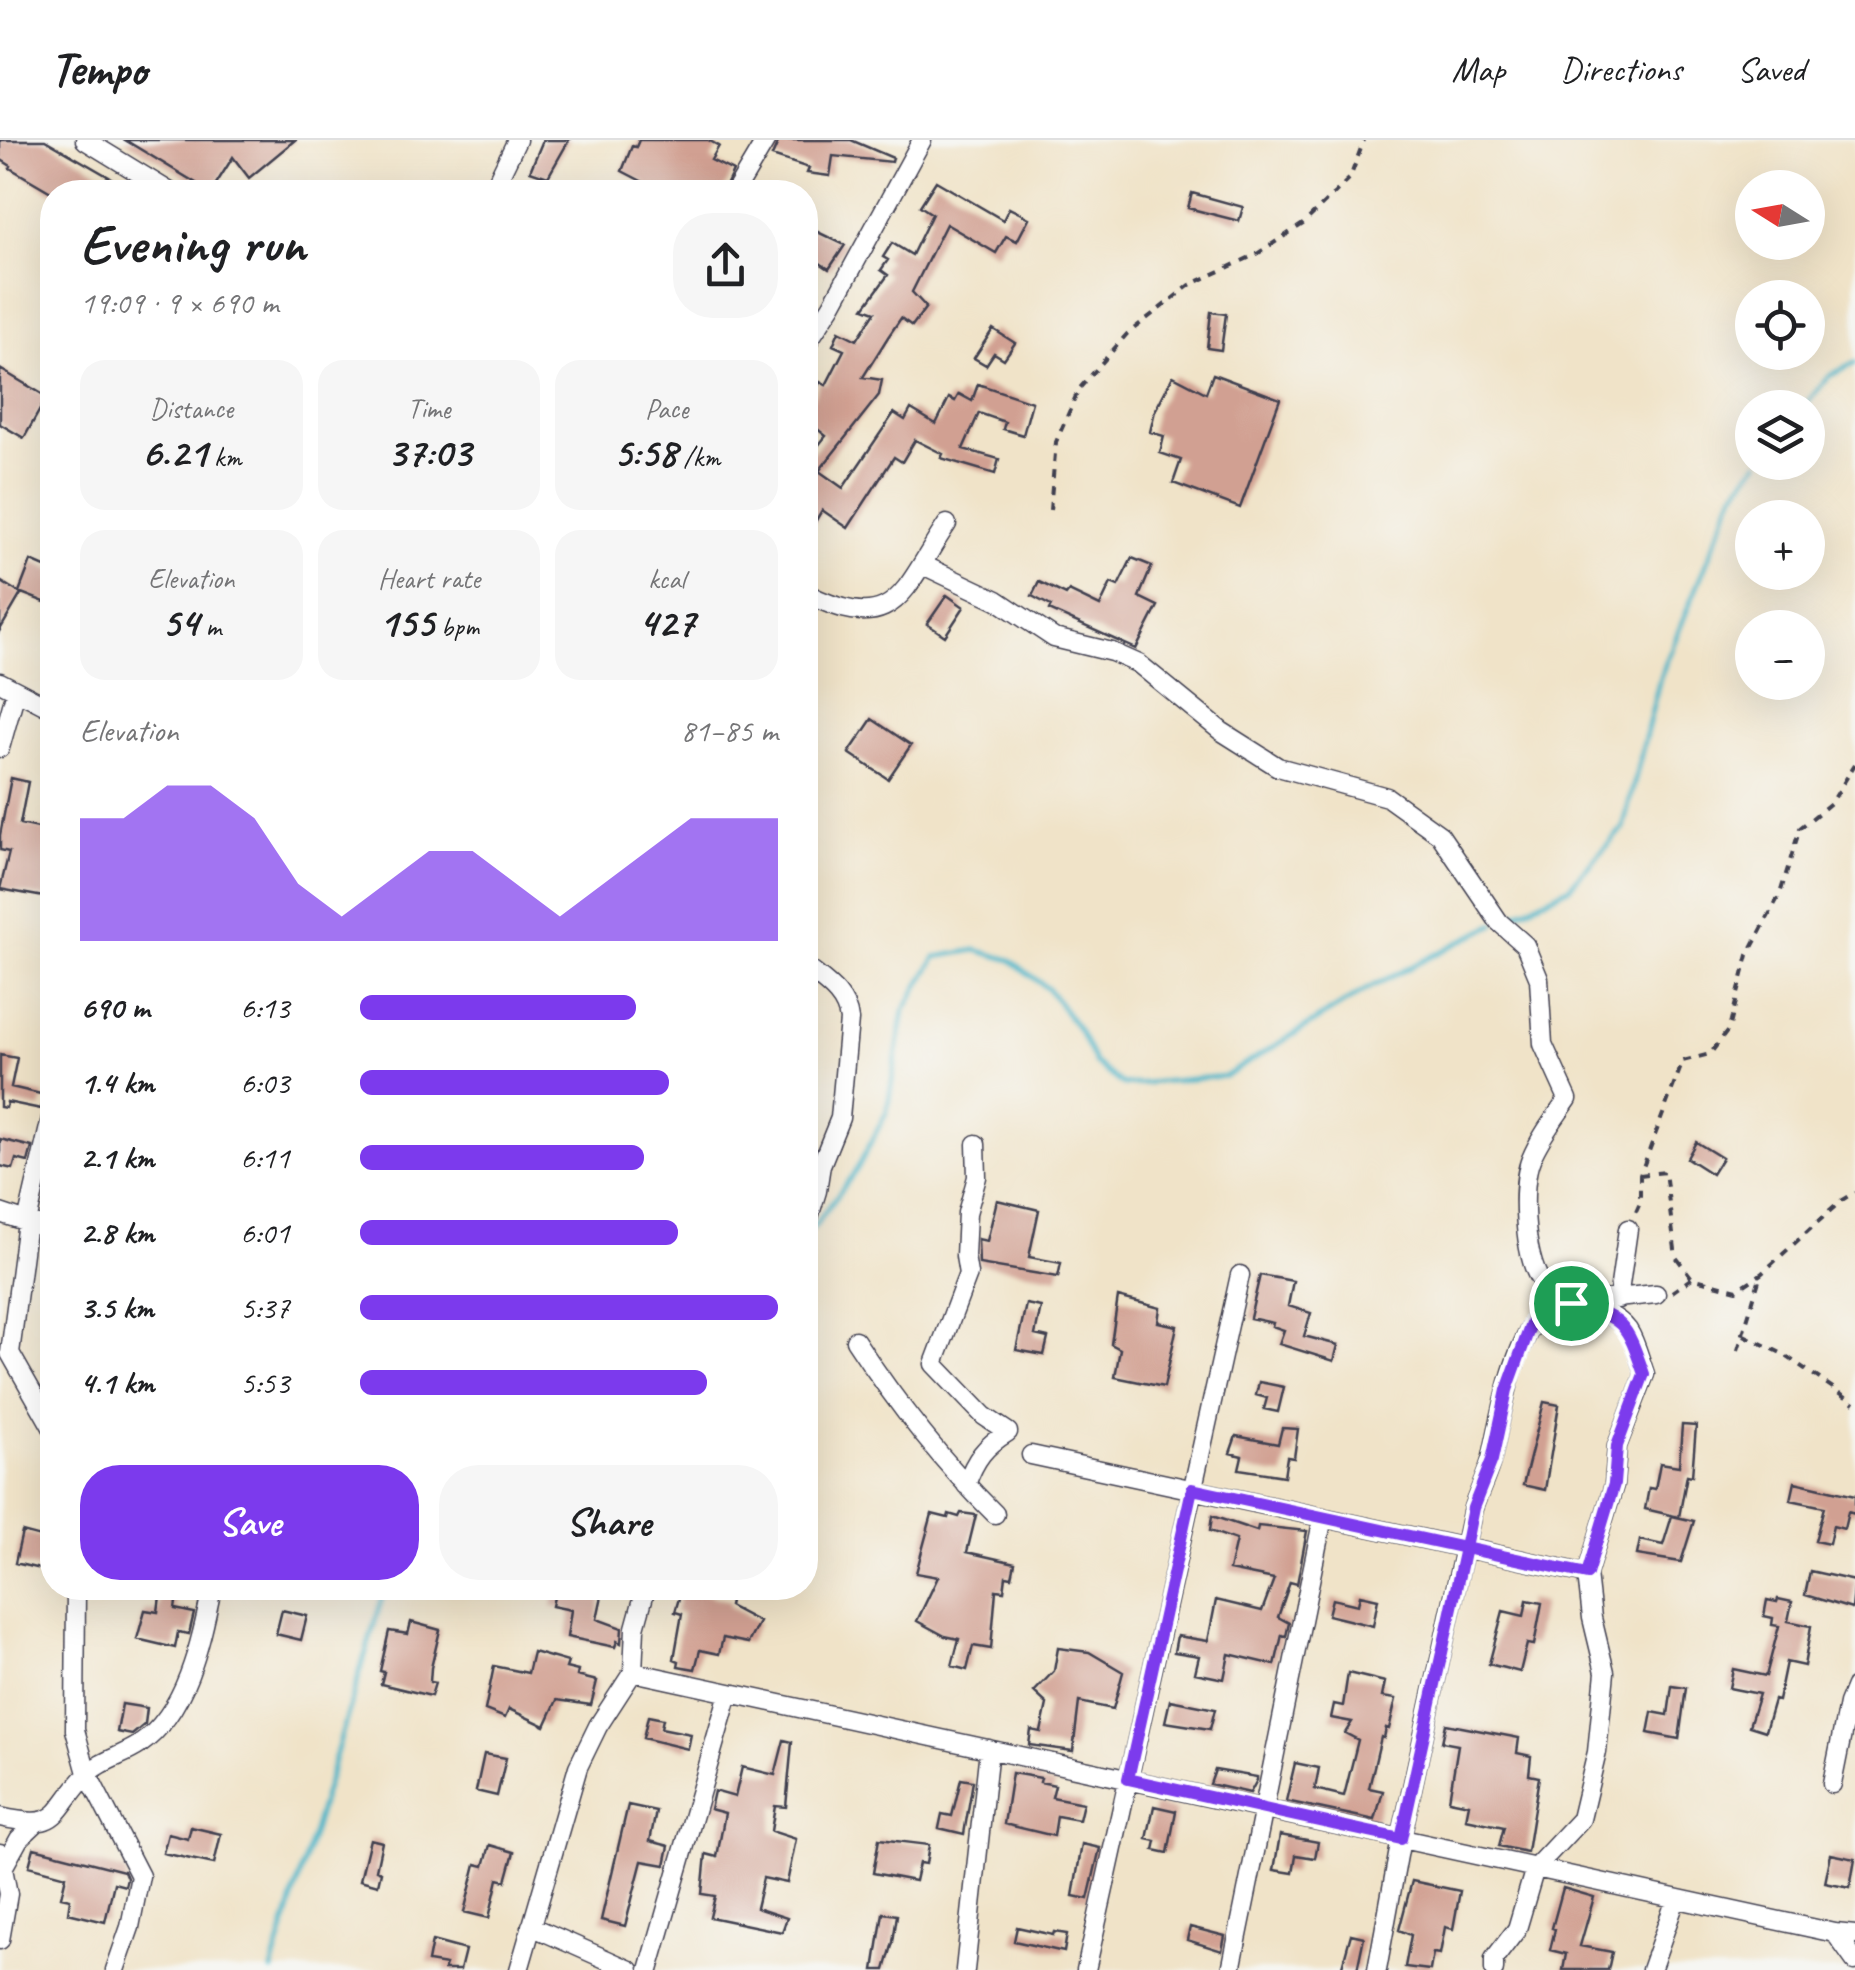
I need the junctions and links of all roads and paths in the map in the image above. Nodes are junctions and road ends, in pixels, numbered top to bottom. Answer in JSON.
{"nodes":[{"id":1,"x":84,"y":140,"type":"edge"},
{"id":2,"x":517,"y":140,"type":"edge"},
{"id":3,"x":766,"y":140,"type":"edge"},
{"id":4,"x":922,"y":140,"type":"edge"},
{"id":5,"x":1364,"y":140,"type":"edge"},
{"id":6,"x":150,"y":180,"type":"edge"},
{"id":7,"x":498,"y":180,"type":"edge"},
{"id":8,"x":742,"y":180,"type":"edge"},
{"id":9,"x":818,"y":326,"type":"edge"},
{"id":10,"x":1050,"y":510,"type":"dead end"},
{"id":11,"x":946,"y":524,"type":"dead end"},
{"id":12,"x":923,"y":565,"type":"junction"},
{"id":13,"x":818,"y":599,"type":"edge"},
{"id":14,"x":8,"y":686,"type":"edge"},
{"id":15,"x":40,"y":703,"type":"edge"},
{"id":16,"x":0,"y":748,"type":"edge"},
{"id":17,"x":1855,"y":764,"type":"edge"},
{"id":18,"x":818,"y":978,"type":"edge"},
{"id":19,"x":976,"y":1144,"type":"dead end"},
{"id":20,"x":40,"y":1164,"type":"edge"},
{"id":21,"x":1640,"y":1174,"type":"junction"},
{"id":22,"x":818,"y":1177,"type":"edge"},
{"id":23,"x":1855,"y":1192,"type":"edge"},
{"id":24,"x":0,"y":1213,"type":"edge"},
{"id":25,"x":26,"y":1222,"type":"junction"},
{"id":26,"x":40,"y":1225,"type":"edge"},
{"id":27,"x":1628,"y":1229,"type":"joint"},
{"id":28,"x":1240,"y":1274,"type":"dead end"},
{"id":29,"x":1761,"y":1274,"type":"junction"},
{"id":30,"x":1692,"y":1278,"type":"junction"},
{"id":31,"x":1656,"y":1294,"type":"joint"},
{"id":32,"x":1618,"y":1299,"type":"junction"},
{"id":33,"x":1571,"y":1303,"type":"junction"},
{"id":34,"x":1744,"y":1335,"type":"junction"},
{"id":35,"x":855,"y":1340,"type":"dead end"},
{"id":36,"x":1738,"y":1350,"type":"dead end"},
{"id":37,"x":1855,"y":1403,"type":"edge"},
{"id":38,"x":40,"y":1406,"type":"edge"},
{"id":39,"x":1031,"y":1455,"type":"dead end"},
{"id":40,"x":966,"y":1485,"type":"junction"},
{"id":41,"x":1192,"y":1489,"type":"junction"},
{"id":42,"x":995,"y":1514,"type":"dead end"},
{"id":43,"x":1323,"y":1517,"type":"junction"},
{"id":44,"x":1465,"y":1548,"type":"junction"},
{"id":45,"x":1587,"y":1574,"type":"junction"},
{"id":46,"x":76,"y":1600,"type":"edge"},
{"id":47,"x":209,"y":1600,"type":"edge"},
{"id":48,"x":643,"y":1600,"type":"edge"},
{"id":49,"x":634,"y":1672,"type":"junction"},
{"id":50,"x":1855,"y":1687,"type":"edge"},
{"id":51,"x":729,"y":1693,"type":"junction"},
{"id":52,"x":989,"y":1749,"type":"junction"},
{"id":53,"x":88,"y":1773,"type":"junction"},
{"id":54,"x":1128,"y":1779,"type":"junction"},
{"id":55,"x":1832,"y":1784,"type":"dead end"},
{"id":56,"x":1263,"y":1809,"type":"junction"},
{"id":57,"x":0,"y":1817,"type":"edge"},
{"id":58,"x":37,"y":1822,"type":"junction"},
{"id":59,"x":1401,"y":1839,"type":"junction"},
{"id":60,"x":2,"y":1860,"type":"edge"},
{"id":61,"x":1535,"y":1868,"type":"junction"},
{"id":62,"x":1676,"y":1898,"type":"junction"},
{"id":63,"x":531,"y":1926,"type":"junction"},
{"id":64,"x":1835,"y":1933,"type":"junction"},
{"id":65,"x":1855,"y":1935,"type":"edge"},
{"id":66,"x":0,"y":1940,"type":"edge"},
{"id":67,"x":1855,"y":1962,"type":"edge"},
{"id":68,"x":116,"y":1970,"type":"edge"},
{"id":69,"x":519,"y":1970,"type":"edge"},
{"id":70,"x":630,"y":1970,"type":"edge"},
{"id":71,"x":648,"y":1970,"type":"edge"},
{"id":72,"x":965,"y":1970,"type":"edge"},
{"id":73,"x":1086,"y":1970,"type":"edge"},
{"id":74,"x":1230,"y":1970,"type":"edge"},
{"id":75,"x":1377,"y":1970,"type":"edge"},
{"id":76,"x":1494,"y":1970,"type":"edge"},
{"id":77,"x":1651,"y":1970,"type":"edge"}],
"edges":[{"from":1,"to":6,"type":"street"},
{"from":2,"to":7,"type":"street"},
{"from":3,"to":8,"type":"street"},
{"from":4,"to":9,"type":"street"},
{"from":5,"to":10,"type":"path"},
{"from":11,"to":12,"type":"street"},
{"from":12,"to":13,"type":"street"},
{"from":12,"to":33,"type":"street"},
{"from":14,"to":15,"type":"street"},
{"from":14,"to":16,"type":"street"},
{"from":17,"to":21,"type":"path"},
{"from":18,"to":22,"type":"street"},
{"from":19,"to":40,"type":"street"},
{"from":20,"to":25,"type":"street"},
{"from":21,"to":27,"type":"path"},
{"from":21,"to":30,"type":"path"},
{"from":23,"to":29,"type":"path"},
{"from":24,"to":25,"type":"street"},
{"from":25,"to":26,"type":"street"},
{"from":25,"to":38,"type":"street"},
{"from":27,"to":32,"type":"street"},
{"from":28,"to":41,"type":"street"},
{"from":29,"to":30,"type":"path"},
{"from":29,"to":34,"type":"path"},
{"from":30,"to":31,"type":"path"},
{"from":31,"to":32,"type":"street"},
{"from":32,"to":33,"type":"street"},
{"from":33,"to":44,"type":"street"},
{"from":33,"to":45,"type":"street"},
{"from":34,"to":36,"type":"path"},
{"from":34,"to":37,"type":"path"},
{"from":35,"to":40,"type":"street"},
{"from":39,"to":41,"type":"street"},
{"from":40,"to":42,"type":"street"},
{"from":41,"to":43,"type":"street"},
{"from":41,"to":54,"type":"street"},
{"from":43,"to":44,"type":"street"},
{"from":43,"to":56,"type":"street"},
{"from":44,"to":45,"type":"street"},
{"from":44,"to":59,"type":"street"},
{"from":45,"to":61,"type":"street"},
{"from":46,"to":53,"type":"street"},
{"from":47,"to":53,"type":"street"},
{"from":48,"to":49,"type":"street"},
{"from":49,"to":51,"type":"street"},
{"from":49,"to":63,"type":"street"},
{"from":50,"to":55,"type":"street"},
{"from":51,"to":52,"type":"street"},
{"from":51,"to":71,"type":"street"},
{"from":52,"to":54,"type":"street"},
{"from":52,"to":72,"type":"street"},
{"from":53,"to":58,"type":"street"},
{"from":53,"to":68,"type":"street"},
{"from":54,"to":56,"type":"street"},
{"from":54,"to":73,"type":"street"},
{"from":56,"to":59,"type":"street"},
{"from":56,"to":74,"type":"street"},
{"from":57,"to":58,"type":"street"},
{"from":58,"to":60,"type":"street"},
{"from":59,"to":61,"type":"street"},
{"from":59,"to":75,"type":"street"},
{"from":60,"to":66,"type":"street"},
{"from":61,"to":62,"type":"street"},
{"from":61,"to":76,"type":"street"},
{"from":62,"to":64,"type":"street"},
{"from":62,"to":77,"type":"street"},
{"from":63,"to":69,"type":"street"},
{"from":63,"to":70,"type":"street"},
{"from":64,"to":65,"type":"street"},
{"from":64,"to":67,"type":"street"}]}
